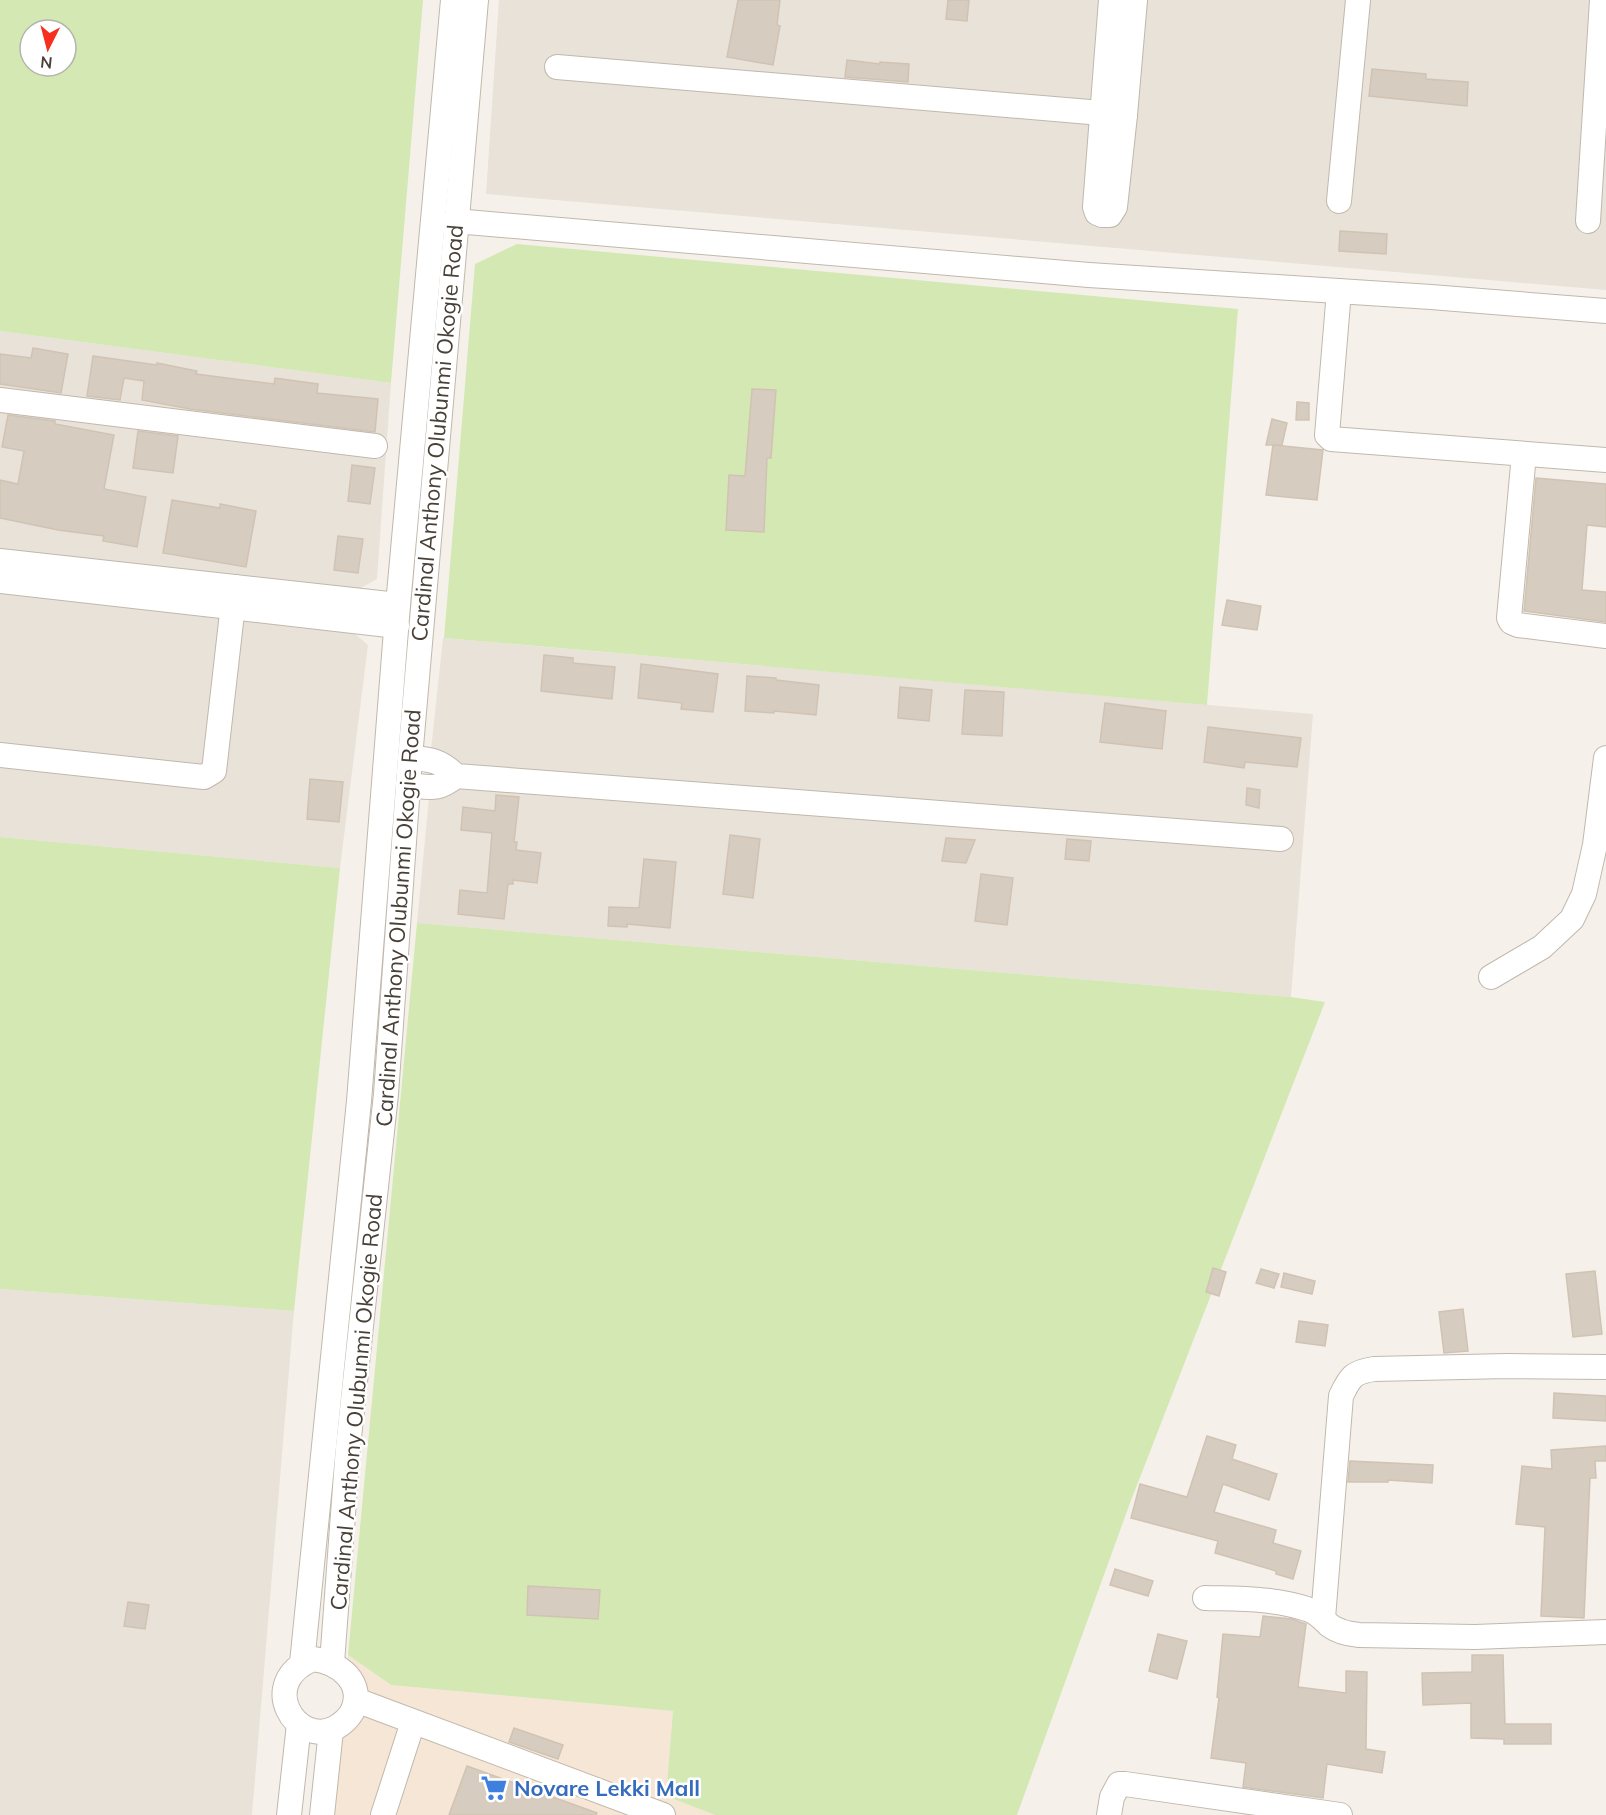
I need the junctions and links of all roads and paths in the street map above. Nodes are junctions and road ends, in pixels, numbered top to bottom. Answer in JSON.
{"nodes":[{"id":1,"x":453,"y":0,"type":"edge"},
{"id":2,"x":476,"y":0,"type":"edge"},
{"id":3,"x":1111,"y":0,"type":"edge"},
{"id":4,"x":1135,"y":0,"type":"edge"},
{"id":5,"x":1358,"y":0,"type":"edge"},
{"id":6,"x":1602,"y":0,"type":"edge"},
{"id":7,"x":557,"y":67,"type":"dead end"},
{"id":8,"x":1115,"y":114,"type":"junction"},
{"id":9,"x":1339,"y":201,"type":"dead end"},
{"id":10,"x":455,"y":221,"type":"junction"},
{"id":11,"x":1588,"y":221,"type":"dead end"},
{"id":12,"x":1339,"y":291,"type":"junction"},
{"id":13,"x":1606,"y":311,"type":"edge"},
{"id":14,"x":0,"y":400,"type":"edge"},
{"id":15,"x":375,"y":446,"type":"dead end"},
{"id":16,"x":1524,"y":454,"type":"junction"},
{"id":17,"x":1606,"y":460,"type":"edge"},
{"id":18,"x":0,"y":561,"type":"edge"},
{"id":19,"x":0,"y":581,"type":"edge"},
{"id":20,"x":234,"y":597,"type":"junction"},
{"id":21,"x":397,"y":616,"type":"junction"},
{"id":22,"x":1606,"y":636,"type":"edge"},
{"id":23,"x":0,"y":754,"type":"edge"},
{"id":24,"x":410,"y":758,"type":"junction"},
{"id":25,"x":1606,"y":758,"type":"edge"},
{"id":26,"x":456,"y":776,"type":"junction"},
{"id":27,"x":408,"y":785,"type":"junction"},
{"id":28,"x":1281,"y":839,"type":"dead end"},
{"id":29,"x":1491,"y":977,"type":"dead end"},
{"id":30,"x":1606,"y":1366,"type":"edge"},
{"id":31,"x":1205,"y":1598,"type":"dead end"},
{"id":32,"x":1323,"y":1617,"type":"junction"},
{"id":33,"x":1606,"y":1632,"type":"edge"},
{"id":34,"x":302,"y":1663,"type":"junction"},
{"id":35,"x":332,"y":1663,"type":"junction"},
{"id":36,"x":356,"y":1700,"type":"junction"},
{"id":37,"x":413,"y":1722,"type":"junction"},
{"id":38,"x":299,"y":1724,"type":"junction"},
{"id":39,"x":331,"y":1730,"type":"junction"},
{"id":40,"x":289,"y":1815,"type":"edge"},
{"id":41,"x":322,"y":1815,"type":"edge"},
{"id":42,"x":382,"y":1815,"type":"edge"},
{"id":43,"x":663,"y":1815,"type":"edge"},
{"id":44,"x":1108,"y":1815,"type":"edge"},
{"id":45,"x":1340,"y":1815,"type":"edge"}],
"edges":[{"from":1,"to":21,"type":"street","name":"Cardinal Anthony Olubunmi Okogie Road"},
{"from":2,"to":10,"type":"street","name":"Cardinal Anthony Olubunmi Okogie Road"},
{"from":3,"to":8,"type":"street"},
{"from":4,"to":8,"type":"street"},
{"from":5,"to":9,"type":"street"},
{"from":6,"to":11,"type":"street"},
{"from":7,"to":8,"type":"street"},
{"from":10,"to":12,"type":"street"},
{"from":10,"to":24,"type":"street","name":"Cardinal Anthony Olubunmi Okogie Road"},
{"from":12,"to":13,"type":"street"},
{"from":12,"to":16,"type":"street"},
{"from":14,"to":15,"type":"street"},
{"from":16,"to":17,"type":"street"},
{"from":16,"to":22,"type":"street"},
{"from":18,"to":20,"type":"street"},
{"from":19,"to":20,"type":"street"},
{"from":20,"to":21,"type":"street"},
{"from":20,"to":23,"type":"street"},
{"from":21,"to":34,"type":"street","name":"Cardinal Anthony Olubunmi Okogie Road"},
{"from":24,"to":26,"type":"street"},
{"from":24,"to":27,"type":"street","name":"Cardinal Anthony Olubunmi Okogie Road"},
{"from":25,"to":29,"type":"street"},
{"from":26,"to":27,"type":"street"},
{"from":26,"to":28,"type":"street"},
{"from":27,"to":35,"type":"street","name":"Cardinal Anthony Olubunmi Okogie Road"},
{"from":30,"to":32,"type":"street"},
{"from":31,"to":32,"type":"street"},
{"from":32,"to":33,"type":"street"},
{"from":34,"to":35,"type":"street"},
{"from":34,"to":38,"type":"street","name":"Cardinal Anthony Olubunmi Okogie Road"},
{"from":35,"to":36,"type":"street"},
{"from":36,"to":37,"type":"street"},
{"from":36,"to":39,"type":"street"},
{"from":37,"to":42,"type":"street"},
{"from":37,"to":43,"type":"street"},
{"from":38,"to":39,"type":"street"},
{"from":38,"to":40,"type":"street"},
{"from":39,"to":41,"type":"street"},
{"from":44,"to":45,"type":"street"}]}
